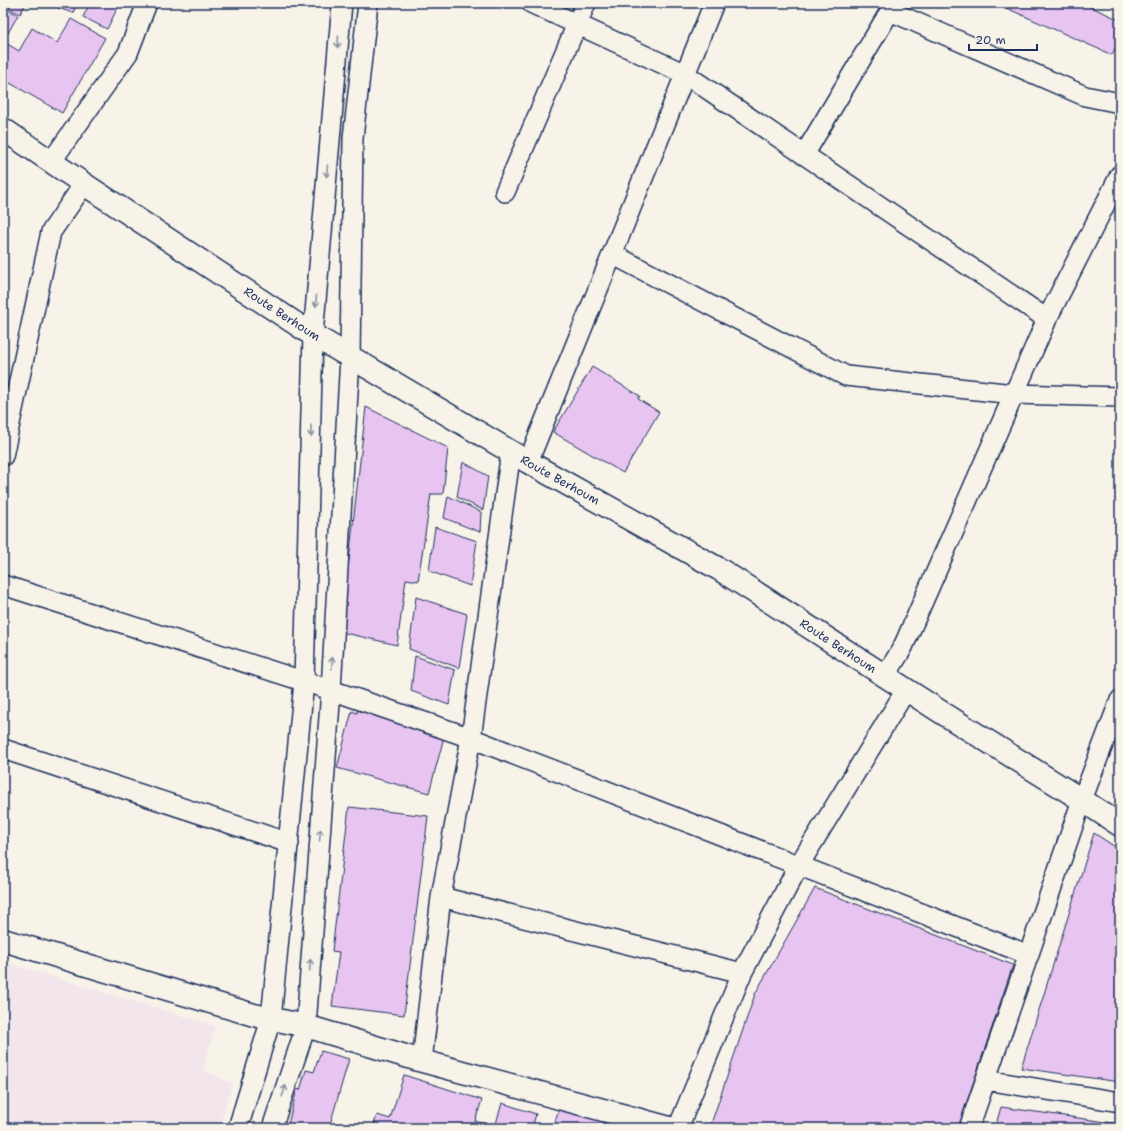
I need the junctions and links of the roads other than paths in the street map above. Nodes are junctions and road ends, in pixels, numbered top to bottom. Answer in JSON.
{"nodes":[{"id":1,"x":147,"y":3,"type":"edge"},
{"id":2,"x":342,"y":3,"type":"edge"},
{"id":3,"x":368,"y":3,"type":"edge"},
{"id":4,"x":531,"y":3,"type":"edge"},
{"id":5,"x":586,"y":3,"type":"edge"},
{"id":6,"x":714,"y":3,"type":"edge"},
{"id":7,"x":891,"y":7,"type":"edge"},
{"id":8,"x":577,"y":24,"type":"junction"},
{"id":9,"x":685,"y":74,"type":"junction"},
{"id":10,"x":1120,"y":103,"type":"edge"},
{"id":11,"x":3,"y":129,"type":"edge"},
{"id":12,"x":804,"y":155,"type":"junction"},
{"id":13,"x":51,"y":162,"type":"junction"},
{"id":14,"x":1120,"y":174,"type":"edge"},
{"id":15,"x":84,"y":184,"type":"junction"},
{"id":16,"x":505,"y":192,"type":"dead end"},
{"id":17,"x":612,"y":254,"type":"junction"},
{"id":18,"x":1047,"y":319,"type":"junction"},
{"id":19,"x":313,"y":336,"type":"junction"},
{"id":20,"x":350,"y":356,"type":"junction"},
{"id":21,"x":1014,"y":394,"type":"junction"},
{"id":22,"x":1120,"y":397,"type":"edge"},
{"id":23,"x":3,"y":456,"type":"edge"},
{"id":24,"x":519,"y":457,"type":"junction"},
{"id":25,"x":3,"y":585,"type":"edge"},
{"id":26,"x":885,"y":676,"type":"junction"},
{"id":27,"x":304,"y":682,"type":"junction"},
{"id":28,"x":331,"y":690,"type":"junction"},
{"id":29,"x":906,"y":690,"type":"junction"},
{"id":30,"x":1120,"y":700,"type":"edge"},
{"id":31,"x":471,"y":738,"type":"junction"},
{"id":32,"x":3,"y":749,"type":"edge"},
{"id":33,"x":1082,"y":800,"type":"junction"},
{"id":34,"x":1120,"y":825,"type":"edge"},
{"id":35,"x":289,"y":843,"type":"junction"},
{"id":36,"x":799,"y":865,"type":"junction"},
{"id":37,"x":441,"y":897,"type":"junction"},
{"id":38,"x":3,"y":940,"type":"edge"},
{"id":39,"x":1029,"y":955,"type":"junction"},
{"id":40,"x":742,"y":973,"type":"junction"},
{"id":41,"x":271,"y":1019,"type":"junction"},
{"id":42,"x":306,"y":1026,"type":"junction"},
{"id":43,"x":422,"y":1061,"type":"junction"},
{"id":44,"x":986,"y":1080,"type":"junction"},
{"id":45,"x":1120,"y":1102,"type":"edge"},
{"id":46,"x":640,"y":1124,"type":"edge"},
{"id":47,"x":238,"y":1128,"type":"edge"},
{"id":48,"x":272,"y":1128,"type":"edge"},
{"id":49,"x":670,"y":1128,"type":"edge"},
{"id":50,"x":678,"y":1128,"type":"edge"},
{"id":51,"x":969,"y":1128,"type":"edge"}],
"edges":[{"from":1,"to":13,"type":"street"},
{"from":2,"to":19,"type":"street","one_way":true},
{"from":3,"to":20,"type":"street"},
{"from":4,"to":8,"type":"street"},
{"from":5,"to":8,"type":"street"},
{"from":6,"to":9,"type":"street"},
{"from":7,"to":10,"type":"street"},
{"from":7,"to":12,"type":"street"},
{"from":8,"to":9,"type":"street"},
{"from":8,"to":16,"type":"street"},
{"from":9,"to":12,"type":"street"},
{"from":9,"to":17,"type":"street"},
{"from":11,"to":13,"type":"main road","name":"Route Berhoum"},
{"from":12,"to":18,"type":"street"},
{"from":13,"to":15,"type":"main road","name":"Route Berhoum"},
{"from":14,"to":18,"type":"street"},
{"from":15,"to":19,"type":"main road","name":"Route Berhoum"},
{"from":15,"to":23,"type":"street"},
{"from":17,"to":21,"type":"street"},
{"from":17,"to":24,"type":"street"},
{"from":18,"to":21,"type":"street"},
{"from":19,"to":20,"type":"main road","name":"Route Berhoum"},
{"from":19,"to":27,"type":"street","one_way":true},
{"from":20,"to":24,"type":"main road","name":"Route Berhoum"},
{"from":28,"to":20,"type":"street","one_way":true},
{"from":21,"to":22,"type":"street"},
{"from":21,"to":26,"type":"street"},
{"from":24,"to":26,"type":"main road","name":"Route Berhoum"},
{"from":24,"to":31,"type":"street"},
{"from":25,"to":27,"type":"street"},
{"from":26,"to":29,"type":"main road","name":"Route Berhoum"},
{"from":27,"to":28,"type":"street"},
{"from":27,"to":35,"type":"street"},
{"from":28,"to":31,"type":"street"},
{"from":42,"to":28,"type":"street","one_way":true},
{"from":29,"to":33,"type":"main road","name":"Route Berhoum"},
{"from":29,"to":36,"type":"street"},
{"from":30,"to":33,"type":"street"},
{"from":31,"to":36,"type":"street"},
{"from":31,"to":37,"type":"street"},
{"from":32,"to":35,"type":"street"},
{"from":33,"to":34,"type":"main road","name":"Route Berhoum"},
{"from":33,"to":39,"type":"street"},
{"from":35,"to":41,"type":"street"},
{"from":36,"to":39,"type":"street"},
{"from":36,"to":40,"type":"street"},
{"from":37,"to":40,"type":"street"},
{"from":37,"to":43,"type":"street"},
{"from":38,"to":41,"type":"main road"},
{"from":39,"to":44,"type":"street"},
{"from":40,"to":50,"type":"street"},
{"from":41,"to":42,"type":"main road"},
{"from":41,"to":47,"type":"street"},
{"from":42,"to":43,"type":"main road"},
{"from":48,"to":42,"type":"street","one_way":true},
{"from":43,"to":46,"type":"main road"},
{"from":44,"to":45,"type":"street"},
{"from":44,"to":51,"type":"street"},
{"from":46,"to":49,"type":"main road"}]}
